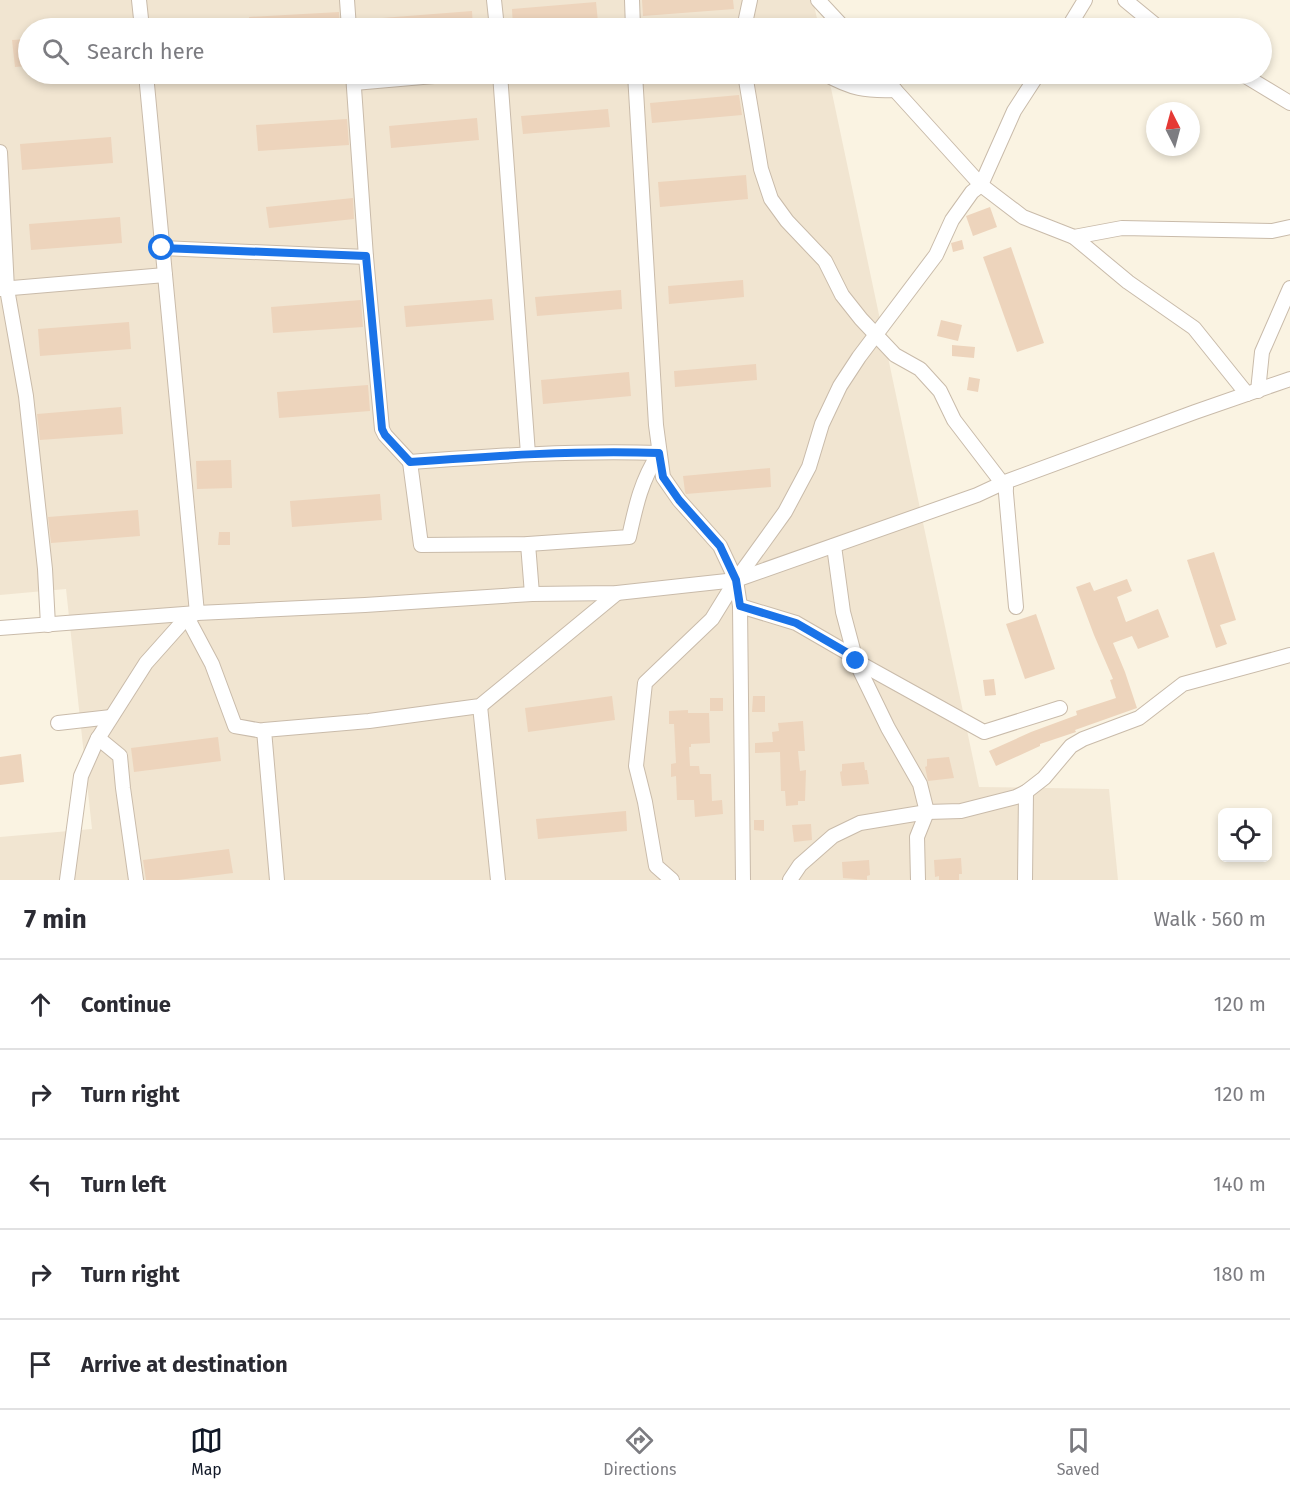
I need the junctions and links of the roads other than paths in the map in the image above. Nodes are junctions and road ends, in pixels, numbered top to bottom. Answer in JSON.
{"nodes":[{"id":1,"x":140,"y":0,"type":"edge"},
{"id":2,"x":347,"y":0,"type":"edge"},
{"id":3,"x":494,"y":0,"type":"edge"},
{"id":4,"x":632,"y":0,"type":"edge"},
{"id":5,"x":750,"y":0,"type":"edge"},
{"id":6,"x":818,"y":0,"type":"edge"},
{"id":7,"x":1085,"y":0,"type":"edge"},
{"id":8,"x":1125,"y":0,"type":"edge"},
{"id":9,"x":141,"y":18,"type":"edge"},
{"id":10,"x":348,"y":18,"type":"edge"},
{"id":11,"x":495,"y":18,"type":"edge"},
{"id":12,"x":633,"y":18,"type":"edge"},
{"id":13,"x":746,"y":18,"type":"edge"},
{"id":14,"x":835,"y":18,"type":"edge"},
{"id":15,"x":1074,"y":18,"type":"edge"},
{"id":16,"x":1147,"y":18,"type":"edge"},
{"id":17,"x":147,"y":84,"type":"edge"},
{"id":18,"x":354,"y":84,"type":"edge"},
{"id":19,"x":501,"y":84,"type":"edge"},
{"id":20,"x":636,"y":84,"type":"edge"},
{"id":21,"x":747,"y":84,"type":"edge"},
{"id":22,"x":845,"y":84,"type":"edge"},
{"id":23,"x":890,"y":84,"type":"edge"},
{"id":24,"x":1032,"y":84,"type":"edge"},
{"id":25,"x":1258,"y":84,"type":"edge"},
{"id":26,"x":895,"y":90,"type":"junction"},
{"id":27,"x":1290,"y":104,"type":"edge"},
{"id":28,"x":0,"y":152,"type":"edge"},
{"id":29,"x":981,"y":185,"type":"junction"},
{"id":30,"x":1290,"y":227,"type":"edge"},
{"id":31,"x":1074,"y":237,"type":"junction"},
{"id":32,"x":162,"y":248,"type":"junction"},
{"id":33,"x":366,"y":256,"type":"junction"},
{"id":34,"x":165,"y":275,"type":"junction"},
{"id":35,"x":1290,"y":288,"type":"edge"},
{"id":36,"x":3,"y":289,"type":"edge"},
{"id":37,"x":877,"y":336,"type":"junction"},
{"id":38,"x":1290,"y":380,"type":"edge"},
{"id":39,"x":1252,"y":393,"type":"junction"},
{"id":40,"x":659,"y":453,"type":"junction"},
{"id":41,"x":528,"y":454,"type":"junction"},
{"id":42,"x":410,"y":462,"type":"junction"},
{"id":43,"x":1004,"y":485,"type":"junction"},
{"id":44,"x":528,"y":544,"type":"junction"},
{"id":45,"x":834,"y":546,"type":"junction"},
{"id":46,"x":736,"y":580,"type":"junction"},
{"id":47,"x":617,"y":593,"type":"junction"},
{"id":48,"x":532,"y":594,"type":"junction"},
{"id":49,"x":740,"y":606,"type":"junction"},
{"id":50,"x":1016,"y":606,"type":"dead end"},
{"id":51,"x":192,"y":615,"type":"junction"},
{"id":52,"x":48,"y":625,"type":"junction"},
{"id":53,"x":0,"y":628,"type":"edge"},
{"id":54,"x":1290,"y":655,"type":"edge"},
{"id":55,"x":856,"y":661,"type":"junction"},
{"id":56,"x":480,"y":706,"type":"junction"},
{"id":57,"x":1060,"y":708,"type":"dead end"},
{"id":58,"x":111,"y":717,"type":"junction"},
{"id":59,"x":58,"y":723,"type":"dead end"},
{"id":60,"x":263,"y":731,"type":"junction"},
{"id":61,"x":98,"y":738,"type":"junction"},
{"id":62,"x":1026,"y":792,"type":"junction"},
{"id":63,"x":927,"y":812,"type":"junction"},
{"id":64,"x":67,"y":880,"type":"edge"},
{"id":65,"x":136,"y":880,"type":"edge"},
{"id":66,"x":277,"y":880,"type":"edge"},
{"id":67,"x":498,"y":880,"type":"edge"},
{"id":68,"x":672,"y":880,"type":"edge"},
{"id":69,"x":743,"y":880,"type":"edge"},
{"id":70,"x":790,"y":880,"type":"edge"},
{"id":71,"x":918,"y":880,"type":"edge"},
{"id":72,"x":1025,"y":880,"type":"edge"}],
"edges":[{"from":1,"to":9,"type":"street"},
{"from":2,"to":10,"type":"street"},
{"from":3,"to":11,"type":"street"},
{"from":4,"to":12,"type":"street"},
{"from":5,"to":13,"type":"street"},
{"from":6,"to":14,"type":"street"},
{"from":7,"to":15,"type":"street"},
{"from":8,"to":16,"type":"street"},
{"from":17,"to":32,"type":"street"},
{"from":18,"to":33,"type":"street"},
{"from":19,"to":41,"type":"street"},
{"from":20,"to":40,"type":"street"},
{"from":21,"to":37,"type":"street"},
{"from":22,"to":26,"type":"street"},
{"from":23,"to":26,"type":"street"},
{"from":24,"to":29,"type":"street"},
{"from":25,"to":27,"type":"street"},
{"from":26,"to":29,"type":"street"},
{"from":28,"to":36,"type":"street"},
{"from":29,"to":31,"type":"street"},
{"from":29,"to":37,"type":"street"},
{"from":30,"to":31,"type":"street"},
{"from":31,"to":39,"type":"street"},
{"from":32,"to":33,"type":"street"},
{"from":32,"to":34,"type":"street"},
{"from":33,"to":42,"type":"street"},
{"from":34,"to":36,"type":"street"},
{"from":34,"to":51,"type":"street"},
{"from":35,"to":39,"type":"street"},
{"from":36,"to":52,"type":"street"},
{"from":37,"to":43,"type":"street"},
{"from":37,"to":46,"type":"street"},
{"from":38,"to":39,"type":"street"},
{"from":39,"to":43,"type":"street"},
{"from":40,"to":41,"type":"street"},
{"from":40,"to":44,"type":"street"},
{"from":40,"to":46,"type":"street"},
{"from":41,"to":42,"type":"street"},
{"from":42,"to":44,"type":"street"},
{"from":43,"to":45,"type":"street"},
{"from":43,"to":50,"type":"street"},
{"from":44,"to":48,"type":"street"},
{"from":45,"to":46,"type":"street"},
{"from":45,"to":55,"type":"street"},
{"from":46,"to":47,"type":"street"},
{"from":46,"to":49,"type":"street"},
{"from":46,"to":68,"type":"street"},
{"from":47,"to":48,"type":"street"},
{"from":47,"to":56,"type":"street"},
{"from":48,"to":51,"type":"street"},
{"from":49,"to":55,"type":"street"},
{"from":49,"to":69,"type":"street"},
{"from":51,"to":52,"type":"street"},
{"from":51,"to":58,"type":"street"},
{"from":51,"to":60,"type":"street"},
{"from":52,"to":53,"type":"street"},
{"from":54,"to":62,"type":"street"},
{"from":55,"to":57,"type":"street"},
{"from":55,"to":63,"type":"street"},
{"from":56,"to":60,"type":"street"},
{"from":56,"to":67,"type":"street"},
{"from":58,"to":59,"type":"street"},
{"from":58,"to":61,"type":"street"},
{"from":60,"to":66,"type":"street"},
{"from":61,"to":64,"type":"street"},
{"from":61,"to":65,"type":"street"},
{"from":62,"to":63,"type":"street"},
{"from":62,"to":72,"type":"street"},
{"from":63,"to":70,"type":"street"},
{"from":63,"to":71,"type":"street"}]}
